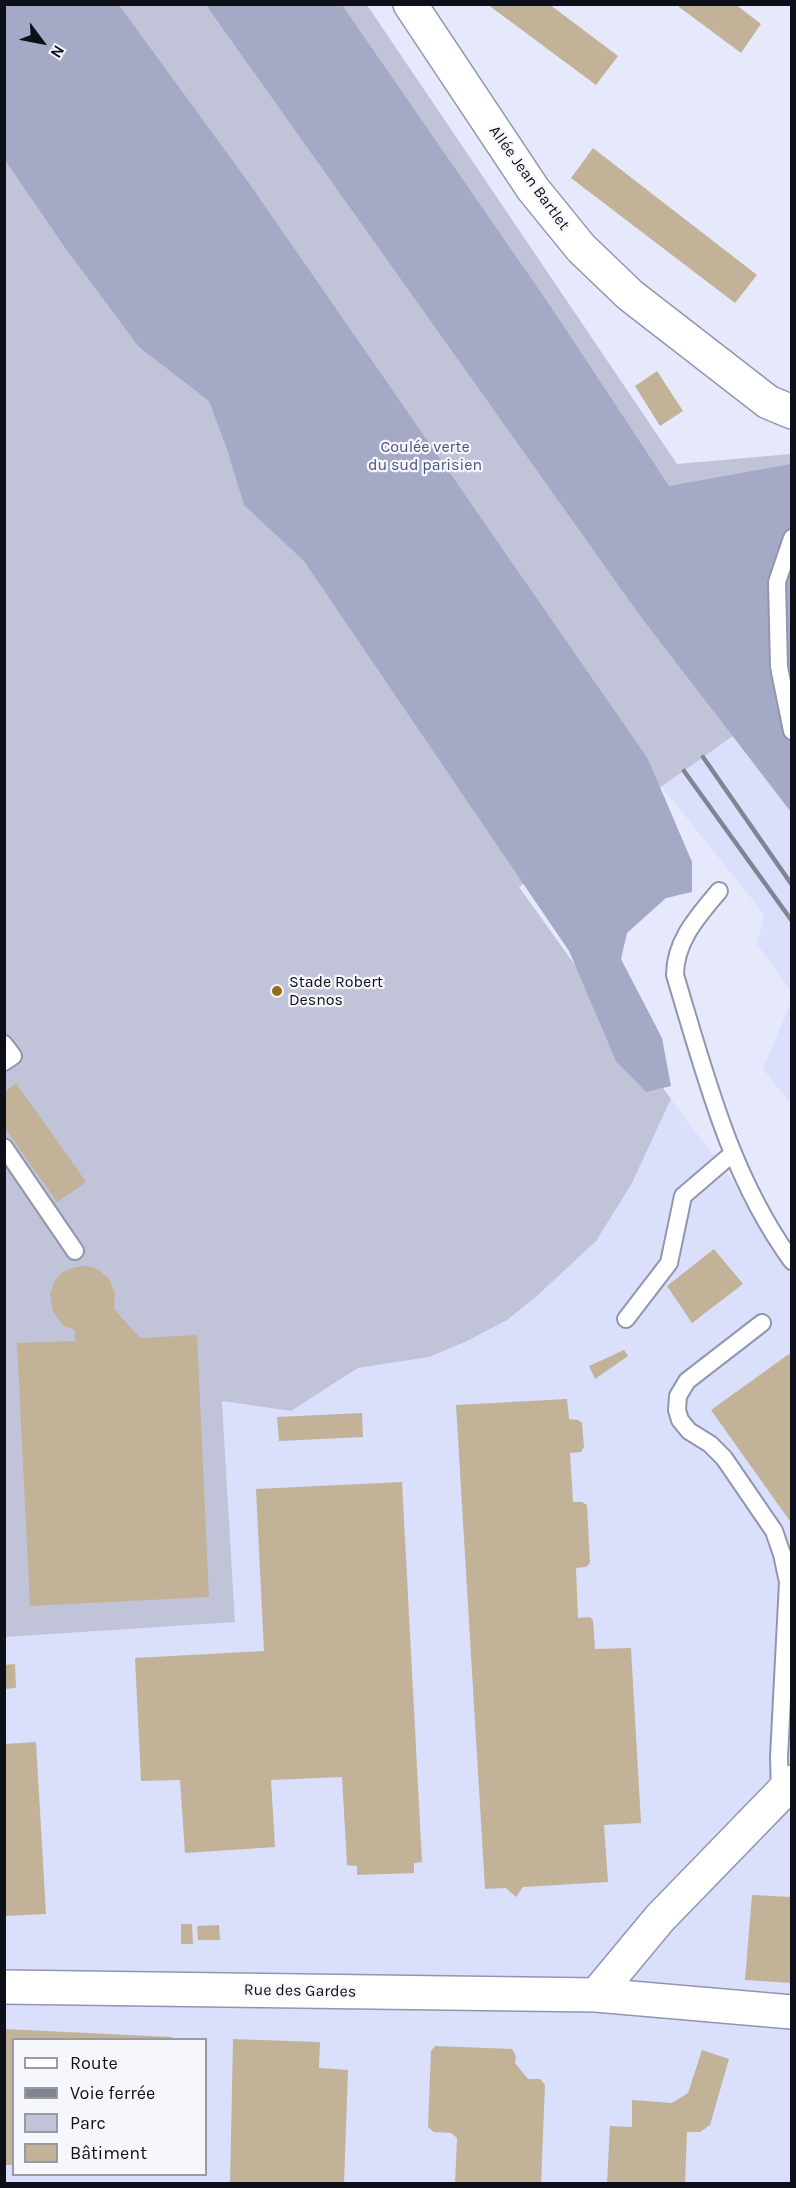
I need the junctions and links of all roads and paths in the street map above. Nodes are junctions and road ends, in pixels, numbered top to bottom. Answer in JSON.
{"nodes":[{"id":1,"x":410,"y":4,"type":"edge"},
{"id":2,"x":792,"y":412,"type":"edge"},
{"id":3,"x":792,"y":537,"type":"edge"},
{"id":4,"x":792,"y":731,"type":"edge"},
{"id":5,"x":718,"y":891,"type":"dead end"},
{"id":6,"x":4,"y":1044,"type":"edge"},
{"id":7,"x":4,"y":1062,"type":"edge"},
{"id":8,"x":4,"y":1147,"type":"edge"},
{"id":9,"x":732,"y":1154,"type":"junction"},
{"id":10,"x":75,"y":1251,"type":"dead end"},
{"id":11,"x":792,"y":1261,"type":"edge"},
{"id":12,"x":626,"y":1319,"type":"dead end"},
{"id":13,"x":762,"y":1323,"type":"dead end"},
{"id":14,"x":786,"y":1787,"type":"edge"},
{"id":15,"x":4,"y":1987,"type":"edge"},
{"id":16,"x":596,"y":1995,"type":"junction"},
{"id":17,"x":792,"y":2012,"type":"edge"}],
"edges":[{"from":1,"to":2,"type":"street","name":"Allée Jean Bartlet"},
{"from":3,"to":4,"type":"lane"},
{"from":5,"to":9,"type":"lane"},
{"from":6,"to":7,"type":"lane"},
{"from":8,"to":10,"type":"lane"},
{"from":9,"to":11,"type":"lane"},
{"from":9,"to":12,"type":"lane"},
{"from":13,"to":14,"type":"lane"},
{"from":14,"to":16,"type":"street"},
{"from":15,"to":16,"type":"street","name":"Rue des Gardes"},
{"from":16,"to":17,"type":"street","name":"Rue des Gardes"}]}
